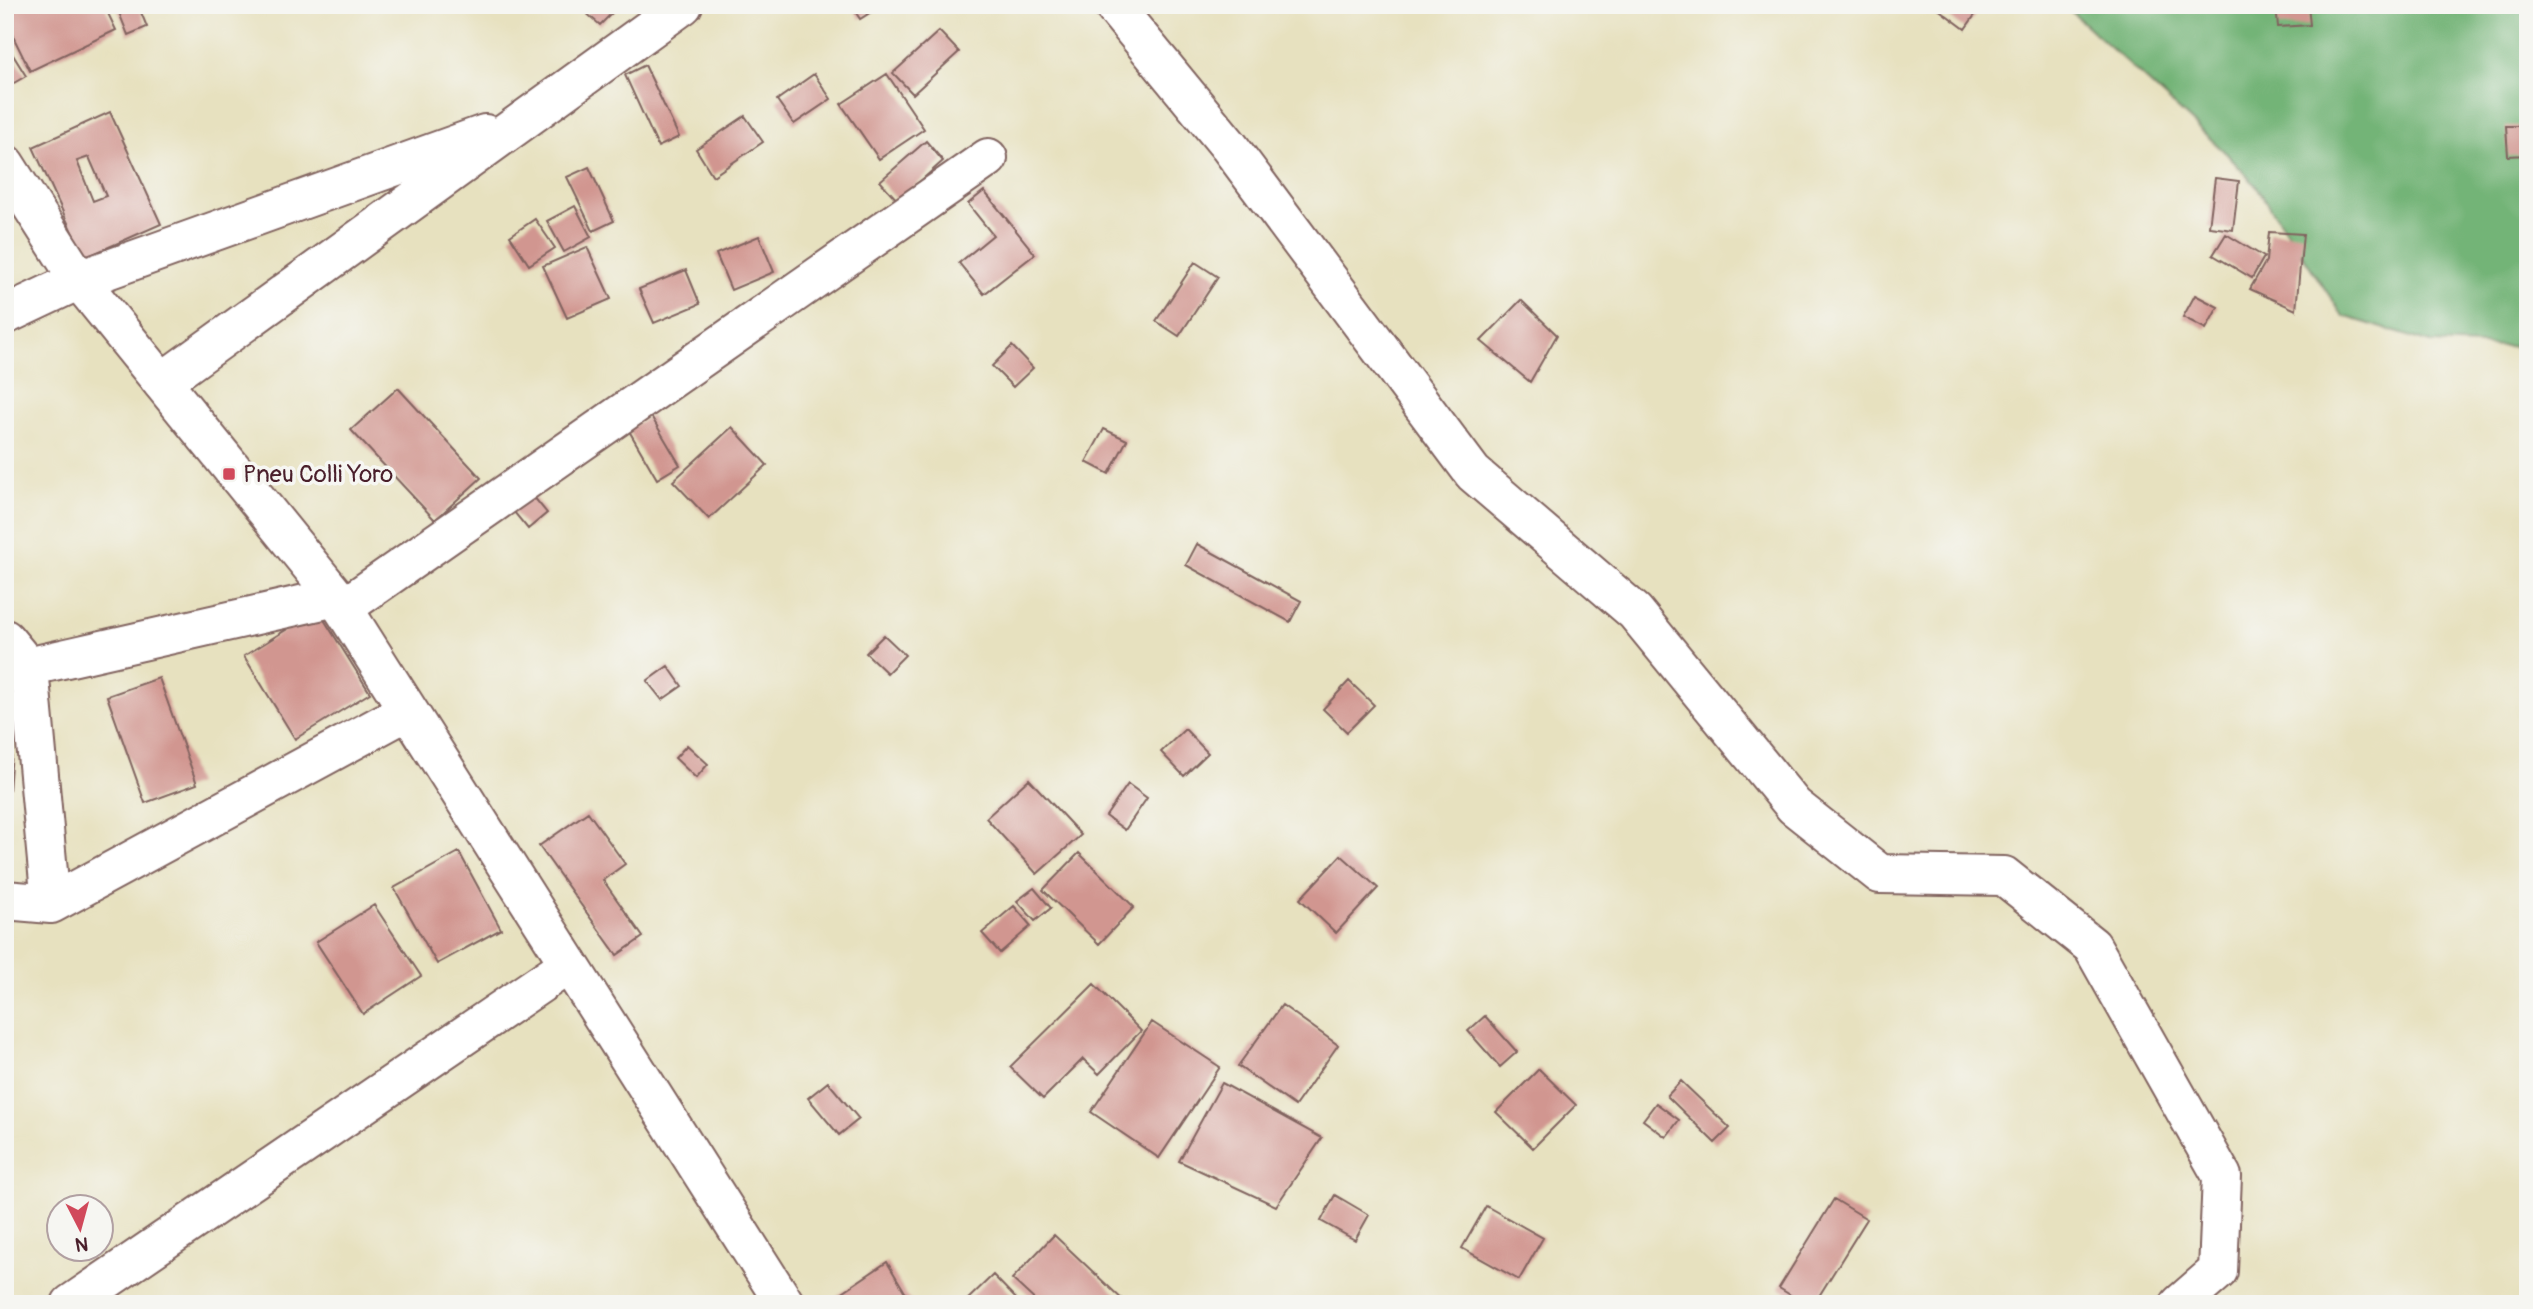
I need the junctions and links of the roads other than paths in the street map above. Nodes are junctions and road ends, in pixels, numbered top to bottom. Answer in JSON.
{"nodes":[{"id":1,"x":684,"y":5,"type":"edge"},
{"id":2,"x":1113,"y":5,"type":"edge"},
{"id":3,"x":527,"y":119,"type":"junction"},
{"id":4,"x":988,"y":158,"type":"dead end"},
{"id":5,"x":5,"y":164,"type":"edge"},
{"id":6,"x":79,"y":280,"type":"junction"},
{"id":7,"x":5,"y":315,"type":"edge"},
{"id":8,"x":162,"y":382,"type":"junction"},
{"id":9,"x":340,"y":603,"type":"junction"},
{"id":10,"x":5,"y":639,"type":"edge"},
{"id":11,"x":17,"y":670,"type":"edge"},
{"id":12,"x":407,"y":711,"type":"junction"},
{"id":13,"x":5,"y":900,"type":"edge"},
{"id":14,"x":51,"y":904,"type":"junction"},
{"id":15,"x":569,"y":964,"type":"junction"},
{"id":16,"x":71,"y":1304,"type":"edge"},
{"id":17,"x":785,"y":1304,"type":"edge"},
{"id":18,"x":2180,"y":1304,"type":"edge"}],
"edges":[{"from":1,"to":3,"type":"street"},
{"from":2,"to":18,"type":"street"},
{"from":3,"to":6,"type":"street"},
{"from":3,"to":8,"type":"street"},
{"from":4,"to":9,"type":"street"},
{"from":5,"to":6,"type":"street"},
{"from":6,"to":7,"type":"street"},
{"from":6,"to":8,"type":"street"},
{"from":8,"to":9,"type":"street"},
{"from":9,"to":11,"type":"street"},
{"from":9,"to":12,"type":"street"},
{"from":10,"to":11,"type":"street"},
{"from":11,"to":14,"type":"street"},
{"from":12,"to":14,"type":"street"},
{"from":12,"to":15,"type":"street"},
{"from":13,"to":14,"type":"street"},
{"from":15,"to":16,"type":"street"},
{"from":15,"to":17,"type":"street"}]}
